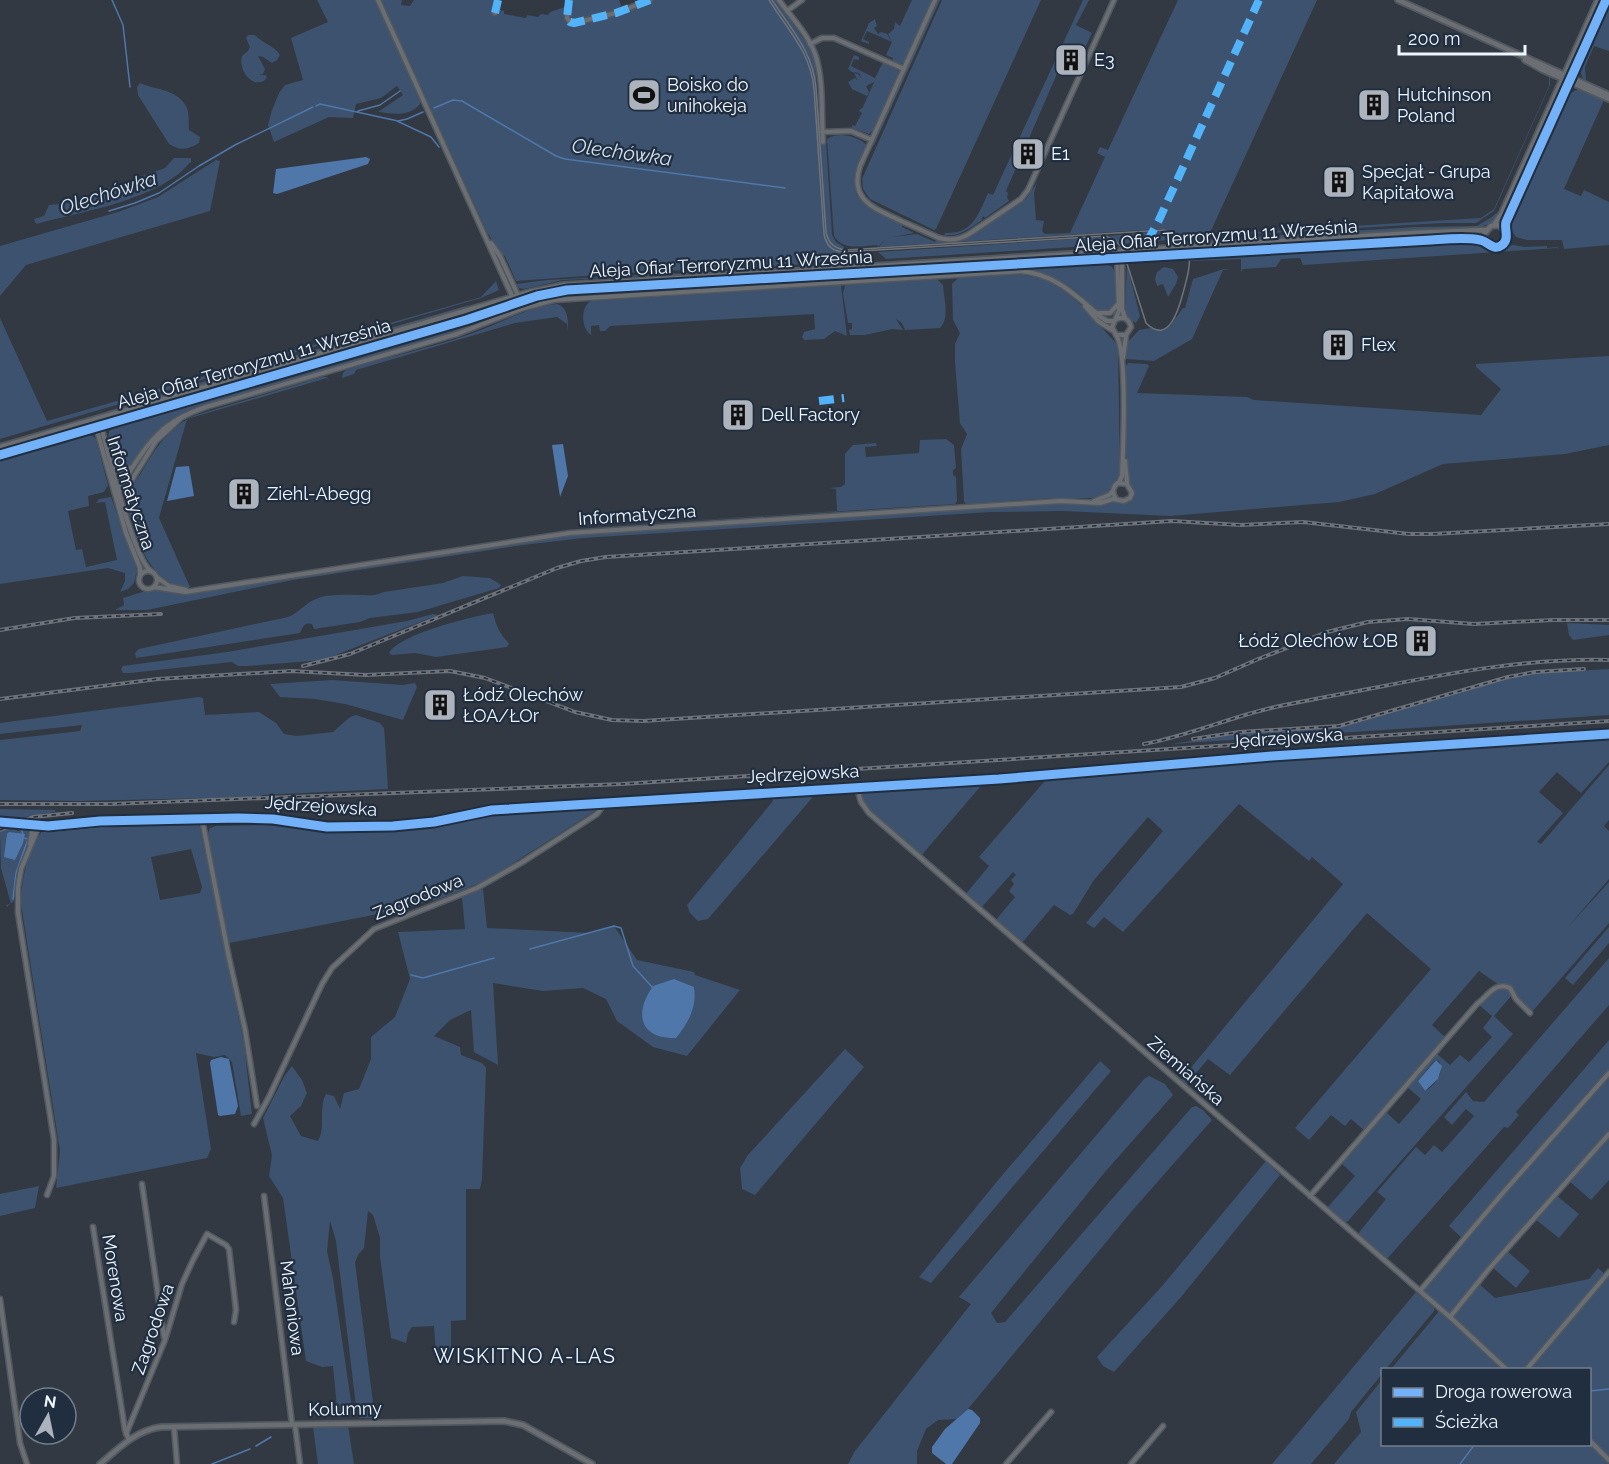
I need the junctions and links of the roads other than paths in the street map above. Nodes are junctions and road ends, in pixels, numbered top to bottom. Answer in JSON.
{"nodes":[{"id":1,"x":378,"y":0,"type":"edge"},
{"id":2,"x":498,"y":0,"type":"edge"},
{"id":3,"x":569,"y":0,"type":"edge"},
{"id":4,"x":650,"y":0,"type":"edge"},
{"id":5,"x":779,"y":0,"type":"edge"},
{"id":6,"x":802,"y":0,"type":"edge"},
{"id":7,"x":935,"y":0,"type":"edge"},
{"id":8,"x":1114,"y":0,"type":"edge"},
{"id":9,"x":1398,"y":0,"type":"edge"},
{"id":10,"x":1598,"y":0,"type":"edge"},
{"id":11,"x":1606,"y":0,"type":"edge"},
{"id":12,"x":787,"y":11,"type":"junction"},
{"id":13,"x":495,"y":13,"type":"dead end"},
{"id":14,"x":810,"y":44,"type":"junction"},
{"id":15,"x":904,"y":69,"type":"junction"},
{"id":16,"x":1563,"y":76,"type":"junction"},
{"id":17,"x":1570,"y":79,"type":"junction"},
{"id":18,"x":1609,"y":97,"type":"edge"},
{"id":19,"x":822,"y":132,"type":"junction"},
{"id":20,"x":872,"y":140,"type":"junction"},
{"id":21,"x":823,"y":142,"type":"dead end"},
{"id":22,"x":1494,"y":225,"type":"junction"},
{"id":23,"x":1486,"y":230,"type":"junction"},
{"id":24,"x":1505,"y":230,"type":"junction"},
{"id":25,"x":1486,"y":241,"type":"junction"},
{"id":26,"x":1120,"y":251,"type":"junction"},
{"id":27,"x":1120,"y":259,"type":"junction"},
{"id":28,"x":515,"y":296,"type":"junction"},
{"id":29,"x":521,"y":302,"type":"junction"},
{"id":30,"x":1083,"y":302,"type":"junction"},
{"id":31,"x":515,"y":304,"type":"junction"},
{"id":32,"x":1118,"y":304,"type":"junction"},
{"id":33,"x":1095,"y":312,"type":"junction"},
{"id":34,"x":1126,"y":319,"type":"junction"},
{"id":35,"x":1115,"y":320,"type":"junction"},
{"id":36,"x":1112,"y":330,"type":"junction"},
{"id":37,"x":1116,"y":335,"type":"junction"},
{"id":38,"x":1126,"y":335,"type":"junction"},
{"id":39,"x":1122,"y":365,"type":"junction"},
{"id":40,"x":183,"y":416,"type":"junction"},
{"id":41,"x":96,"y":419,"type":"junction"},
{"id":42,"x":98,"y":426,"type":"junction"},
{"id":43,"x":0,"y":447,"type":"edge"},
{"id":44,"x":1124,"y":452,"type":"junction"},
{"id":45,"x":0,"y":455,"type":"edge"},
{"id":46,"x":112,"y":464,"type":"junction"},
{"id":47,"x":132,"y":468,"type":"junction"},
{"id":48,"x":1118,"y":483,"type":"junction"},
{"id":49,"x":1127,"y":484,"type":"junction"},
{"id":50,"x":119,"y":489,"type":"junction"},
{"id":51,"x":114,"y":491,"type":"junction"},
{"id":52,"x":1113,"y":491,"type":"junction"},
{"id":53,"x":1116,"y":499,"type":"junction"},
{"id":54,"x":1090,"y":502,"type":"junction"},
{"id":55,"x":152,"y":571,"type":"junction"},
{"id":56,"x":140,"y":575,"type":"junction"},
{"id":57,"x":157,"y":578,"type":"junction"},
{"id":58,"x":154,"y":587,"type":"junction"},
{"id":59,"x":190,"y":590,"type":"junction"},
{"id":60,"x":1609,"y":734,"type":"edge"},
{"id":61,"x":857,"y":788,"type":"junction"},
{"id":62,"x":605,"y":803,"type":"junction"},
{"id":63,"x":202,"y":819,"type":"junction"},
{"id":64,"x":0,"y":822,"type":"edge"},
{"id":65,"x":33,"y":825,"type":"junction"},
{"id":66,"x":39,"y":826,"type":"junction"},
{"id":67,"x":29,"y":847,"type":"junction"},
{"id":68,"x":1530,"y":1013,"type":"dead end"},
{"id":69,"x":1609,"y":1073,"type":"edge"},
{"id":70,"x":257,"y":1106,"type":"dead end"},
{"id":71,"x":254,"y":1124,"type":"dead end"},
{"id":72,"x":1609,"y":1134,"type":"edge"},
{"id":73,"x":142,"y":1184,"type":"dead end"},
{"id":74,"x":47,"y":1195,"type":"dead end"},
{"id":75,"x":264,"y":1196,"type":"dead end"},
{"id":76,"x":1310,"y":1196,"type":"junction"},
{"id":77,"x":93,"y":1227,"type":"dead end"},
{"id":78,"x":1609,"y":1272,"type":"edge"},
{"id":79,"x":1420,"y":1291,"type":"junction"},
{"id":80,"x":0,"y":1299,"type":"edge"},
{"id":81,"x":1450,"y":1317,"type":"junction"},
{"id":82,"x":234,"y":1322,"type":"dead end"},
{"id":83,"x":165,"y":1340,"type":"junction"},
{"id":84,"x":1505,"y":1368,"type":"edge"},
{"id":85,"x":1528,"y":1368,"type":"edge"},
{"id":86,"x":1051,"y":1412,"type":"dead end"},
{"id":87,"x":294,"y":1424,"type":"junction"},
{"id":88,"x":1163,"y":1426,"type":"dead end"},
{"id":89,"x":174,"y":1427,"type":"junction"},
{"id":90,"x":126,"y":1434,"type":"junction"},
{"id":91,"x":129,"y":1440,"type":"junction"},
{"id":92,"x":1591,"y":1442,"type":"edge"},
{"id":93,"x":1609,"y":1460,"type":"edge"},
{"id":94,"x":27,"y":1464,"type":"edge"},
{"id":95,"x":100,"y":1464,"type":"edge"},
{"id":96,"x":177,"y":1464,"type":"edge"},
{"id":97,"x":300,"y":1464,"type":"edge"},
{"id":98,"x":592,"y":1464,"type":"edge"},
{"id":99,"x":1006,"y":1464,"type":"edge"},
{"id":100,"x":1131,"y":1464,"type":"edge"}],
"edges":[{"from":1,"to":28,"type":"street"},
{"from":2,"to":13,"type":"street"},
{"from":3,"to":4,"type":"street"},
{"from":5,"to":12,"type":"street"},
{"from":6,"to":12,"type":"street"},
{"from":7,"to":15,"type":"street"},
{"from":8,"to":20,"type":"street"},
{"from":9,"to":16,"type":"street"},
{"from":10,"to":16,"type":"street"},
{"from":11,"to":17,"type":"street"},
{"from":12,"to":14,"type":"street"},
{"from":14,"to":15,"type":"street"},
{"from":14,"to":19,"type":"street"},
{"from":15,"to":20,"type":"street"},
{"from":16,"to":17,"type":"street"},
{"from":16,"to":22,"type":"street"},
{"from":17,"to":18,"type":"street"},
{"from":17,"to":24,"type":"street"},
{"from":19,"to":20,"type":"street"},
{"from":19,"to":21,"type":"street"},
{"from":22,"to":23,"type":"street"},
{"from":22,"to":24,"type":"street"},
{"from":23,"to":25,"type":"street"},
{"from":23,"to":26,"type":"street","name":"Aleja Ofiar Terroryzmu 11 Września"},
{"from":24,"to":25,"type":"street"},
{"from":25,"to":27,"type":"street","name":"Aleja Ofiar Terroryzmu 11 Września"},
{"from":26,"to":27,"type":"street"},
{"from":26,"to":28,"type":"street","name":"Aleja Ofiar Terroryzmu 11 Września"},
{"from":27,"to":29,"type":"street","name":"Aleja Ofiar Terroryzmu 11 Września"},
{"from":27,"to":32,"type":"street"},
{"from":27,"to":34,"type":"street"},
{"from":28,"to":29,"type":"street"},
{"from":28,"to":31,"type":"street"},
{"from":28,"to":41,"type":"street","name":"Aleja Ofiar Terroryzmu 11 Września"},
{"from":29,"to":31,"type":"street","name":"Aleja Ofiar Terroryzmu 11 Września"},
{"from":30,"to":33,"type":"street"},
{"from":30,"to":36,"type":"street"},
{"from":30,"to":40,"type":"street"},
{"from":31,"to":42,"type":"street","name":"Aleja Ofiar Terroryzmu 11 Września"},
{"from":32,"to":33,"type":"street"},
{"from":32,"to":35,"type":"street"},
{"from":33,"to":35,"type":"street"},
{"from":34,"to":35,"type":"street"},
{"from":34,"to":38,"type":"street"},
{"from":35,"to":36,"type":"street"},
{"from":36,"to":37,"type":"street"},
{"from":37,"to":38,"type":"street"},
{"from":37,"to":39,"type":"street"},
{"from":38,"to":39,"type":"street"},
{"from":39,"to":44,"type":"street"},
{"from":40,"to":47,"type":"street"},
{"from":40,"to":50,"type":"street"},
{"from":41,"to":42,"type":"street","name":"Informatyczna"},
{"from":41,"to":43,"type":"street","name":"Aleja Ofiar Terroryzmu 11 Września"},
{"from":42,"to":45,"type":"street","name":"Aleja Ofiar Terroryzmu 11 Września"},
{"from":42,"to":46,"type":"street","name":"Informatyczna"},
{"from":42,"to":51,"type":"street","name":"Informatyczna"},
{"from":44,"to":48,"type":"street"},
{"from":44,"to":49,"type":"street"},
{"from":46,"to":47,"type":"street"},
{"from":46,"to":50,"type":"street","name":"Informatyczna"},
{"from":47,"to":50,"type":"street"},
{"from":48,"to":49,"type":"street"},
{"from":48,"to":52,"type":"street"},
{"from":49,"to":53,"type":"street"},
{"from":50,"to":51,"type":"street"},
{"from":50,"to":55,"type":"street","name":"Informatyczna"},
{"from":51,"to":56,"type":"street","name":"Informatyczna"},
{"from":52,"to":53,"type":"street"},
{"from":52,"to":54,"type":"street","name":"Informatyczna"},
{"from":53,"to":54,"type":"street","name":"Informatyczna"},
{"from":54,"to":59,"type":"street","name":"Informatyczna"},
{"from":55,"to":56,"type":"street"},
{"from":55,"to":57,"type":"street"},
{"from":56,"to":58,"type":"street"},
{"from":57,"to":58,"type":"street"},
{"from":57,"to":59,"type":"street","name":"Informatyczna"},
{"from":58,"to":59,"type":"street","name":"Informatyczna"},
{"from":60,"to":61,"type":"street","name":"Jędrzejowska"},
{"from":61,"to":62,"type":"street","name":"Jędrzejowska"},
{"from":61,"to":76,"type":"street","name":"Ziemiańska"},
{"from":62,"to":63,"type":"street","name":"Jędrzejowska"},
{"from":62,"to":71,"type":"street","name":"Zagrodowa"},
{"from":63,"to":66,"type":"street","name":"Jędrzejowska"},
{"from":63,"to":70,"type":"street"},
{"from":64,"to":65,"type":"street","name":"Jędrzejowska"},
{"from":65,"to":66,"type":"street","name":"Jędrzejowska"},
{"from":65,"to":67,"type":"street"},
{"from":66,"to":67,"type":"street"},
{"from":67,"to":74,"type":"street"},
{"from":68,"to":76,"type":"street"},
{"from":69,"to":79,"type":"street"},
{"from":72,"to":81,"type":"street"},
{"from":73,"to":83,"type":"street"},
{"from":75,"to":87,"type":"street","name":"Mahoniowa"},
{"from":76,"to":79,"type":"street","name":"Ziemiańska"},
{"from":77,"to":90,"type":"street","name":"Morenowa"},
{"from":78,"to":85,"type":"street"},
{"from":79,"to":81,"type":"street","name":"Ziemiańska"},
{"from":80,"to":94,"type":"street"},
{"from":81,"to":84,"type":"street","name":"Ziemiańska"},
{"from":82,"to":83,"type":"street","name":"Zagrodowa"},
{"from":83,"to":90,"type":"street","name":"Zagrodowa"},
{"from":86,"to":99,"type":"street"},
{"from":87,"to":89,"type":"street","name":"Kolumny"},
{"from":87,"to":97,"type":"street","name":"Mahoniowa"},
{"from":87,"to":98,"type":"street","name":"Kolumny"},
{"from":88,"to":100,"type":"street"},
{"from":89,"to":91,"type":"street","name":"Kolumny"},
{"from":89,"to":96,"type":"street"},
{"from":90,"to":91,"type":"street","name":"Morenowa"},
{"from":91,"to":95,"type":"street","name":"Kolumny"},
{"from":92,"to":93,"type":"street"}]}
